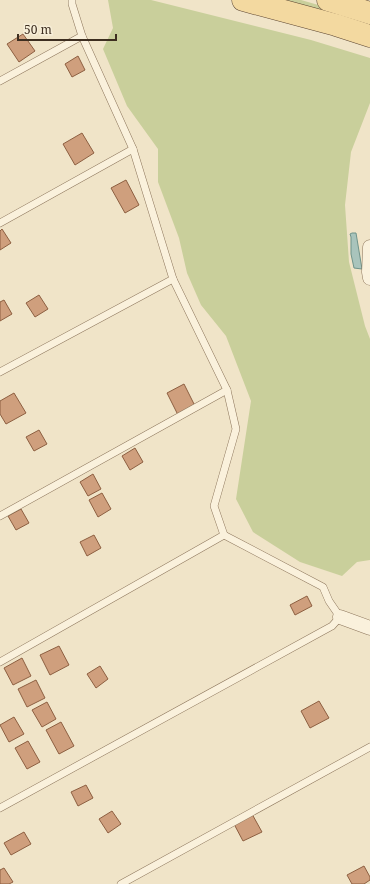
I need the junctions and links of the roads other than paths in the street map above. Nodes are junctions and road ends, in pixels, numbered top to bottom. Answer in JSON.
{"nodes":[{"id":1,"x":72,"y":0,"type":"edge"},
{"id":2,"x":243,"y":0,"type":"edge"},
{"id":3,"x":328,"y":0,"type":"edge"},
{"id":4,"x":370,"y":13,"type":"edge"},
{"id":5,"x":82,"y":36,"type":"junction"},
{"id":6,"x":370,"y":36,"type":"edge"},
{"id":7,"x":0,"y":81,"type":"edge"},
{"id":8,"x":134,"y":149,"type":"junction"},
{"id":9,"x":0,"y":224,"type":"edge"},
{"id":10,"x":370,"y":247,"type":"edge"},
{"id":11,"x":370,"y":278,"type":"edge"},
{"id":12,"x":173,"y":279,"type":"junction"},
{"id":13,"x":0,"y":372,"type":"edge"},
{"id":14,"x":227,"y":390,"type":"junction"},
{"id":15,"x":0,"y":516,"type":"edge"},
{"id":16,"x":224,"y":535,"type":"junction"},
{"id":17,"x":340,"y":617,"type":"junction"},
{"id":18,"x":370,"y":628,"type":"edge"},
{"id":19,"x":0,"y":662,"type":"edge"},
{"id":20,"x":370,"y":747,"type":"edge"},
{"id":21,"x":0,"y":808,"type":"edge"},
{"id":22,"x":121,"y":884,"type":"edge"}],
"edges":[{"from":1,"to":5,"type":"lane"},
{"from":2,"to":6,"type":"main road"},
{"from":3,"to":4,"type":"main road"},
{"from":5,"to":7,"type":"lane"},
{"from":5,"to":8,"type":"lane"},
{"from":8,"to":9,"type":"lane"},
{"from":8,"to":12,"type":"lane"},
{"from":10,"to":11,"type":"street"},
{"from":12,"to":13,"type":"lane"},
{"from":12,"to":14,"type":"lane"},
{"from":14,"to":15,"type":"lane"},
{"from":14,"to":16,"type":"lane"},
{"from":16,"to":17,"type":"lane"},
{"from":16,"to":19,"type":"lane"},
{"from":17,"to":18,"type":"street"},
{"from":17,"to":21,"type":"lane"},
{"from":20,"to":22,"type":"lane"}]}
